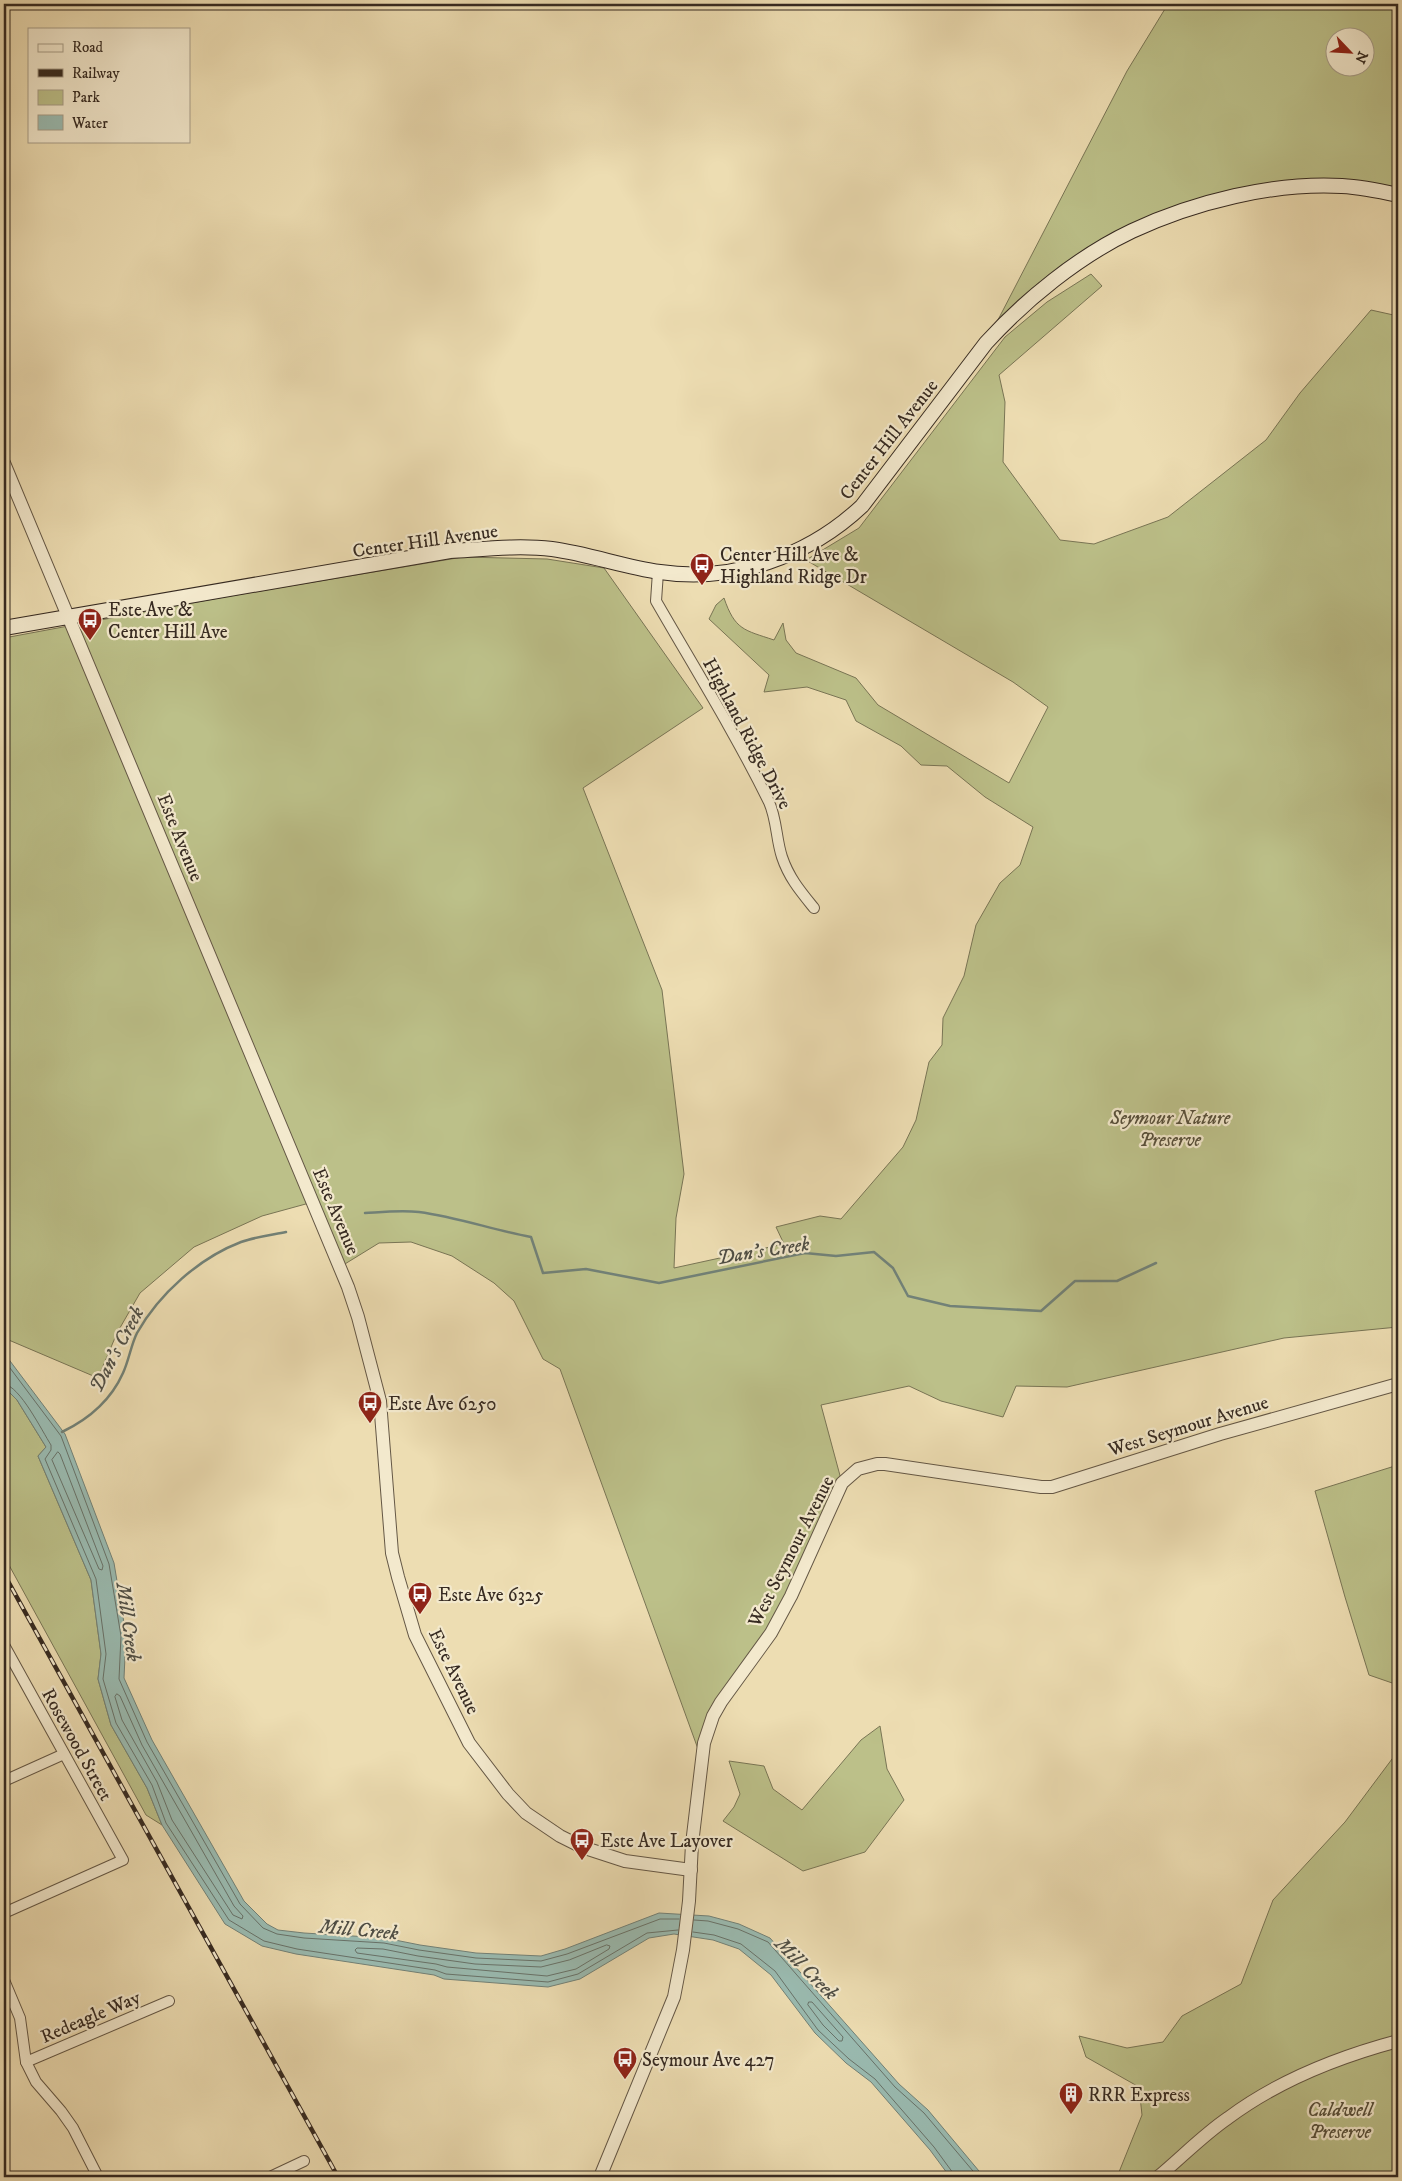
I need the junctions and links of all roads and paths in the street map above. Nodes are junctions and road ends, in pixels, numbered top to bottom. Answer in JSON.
{"nodes":[{"id":1,"x":1398,"y":195,"type":"edge"},
{"id":2,"x":4,"y":463,"type":"edge"},
{"id":3,"x":658,"y":572,"type":"junction"},
{"id":4,"x":69,"y":617,"type":"junction"},
{"id":5,"x":4,"y":628,"type":"edge"},
{"id":6,"x":814,"y":908,"type":"dead end"},
{"id":7,"x":1398,"y":1384,"type":"edge"},
{"id":8,"x":4,"y":1648,"type":"edge"},
{"id":9,"x":64,"y":1754,"type":"junction"},
{"id":10,"x":4,"y":1781,"type":"edge"},
{"id":11,"x":691,"y":1870,"type":"junction"},
{"id":12,"x":4,"y":1913,"type":"edge"},
{"id":13,"x":4,"y":1980,"type":"edge"},
{"id":14,"x":169,"y":2001,"type":"dead end"},
{"id":15,"x":1398,"y":2041,"type":"edge"},
{"id":16,"x":26,"y":2062,"type":"junction"},
{"id":17,"x":304,"y":2161,"type":"dead end"},
{"id":18,"x":98,"y":2177,"type":"edge"},
{"id":19,"x":270,"y":2177,"type":"edge"},
{"id":20,"x":600,"y":2177,"type":"edge"},
{"id":21,"x":1158,"y":2177,"type":"edge"}],
"edges":[{"from":1,"to":3,"type":"main road","name":"Center Hill Avenue"},
{"from":2,"to":4,"type":"street","name":"Este Avenue"},
{"from":3,"to":4,"type":"main road","name":"Center Hill Avenue"},
{"from":3,"to":6,"type":"street","name":"Highland Ridge Drive"},
{"from":4,"to":5,"type":"main road","name":"Center Hill Avenue"},
{"from":4,"to":11,"type":"street","name":"Este Avenue"},
{"from":7,"to":11,"type":"street","name":"West Seymour Avenue"},
{"from":8,"to":9,"type":"street","name":"Rosewood Street"},
{"from":9,"to":10,"type":"street"},
{"from":9,"to":12,"type":"street","name":"Rosewood Street"},
{"from":11,"to":20,"type":"street","name":"West Seymour Avenue"},
{"from":13,"to":16,"type":"street"},
{"from":14,"to":16,"type":"street","name":"Redeagle Way"},
{"from":15,"to":21,"type":"street"},
{"from":16,"to":18,"type":"street"},
{"from":17,"to":19,"type":"street"}]}
